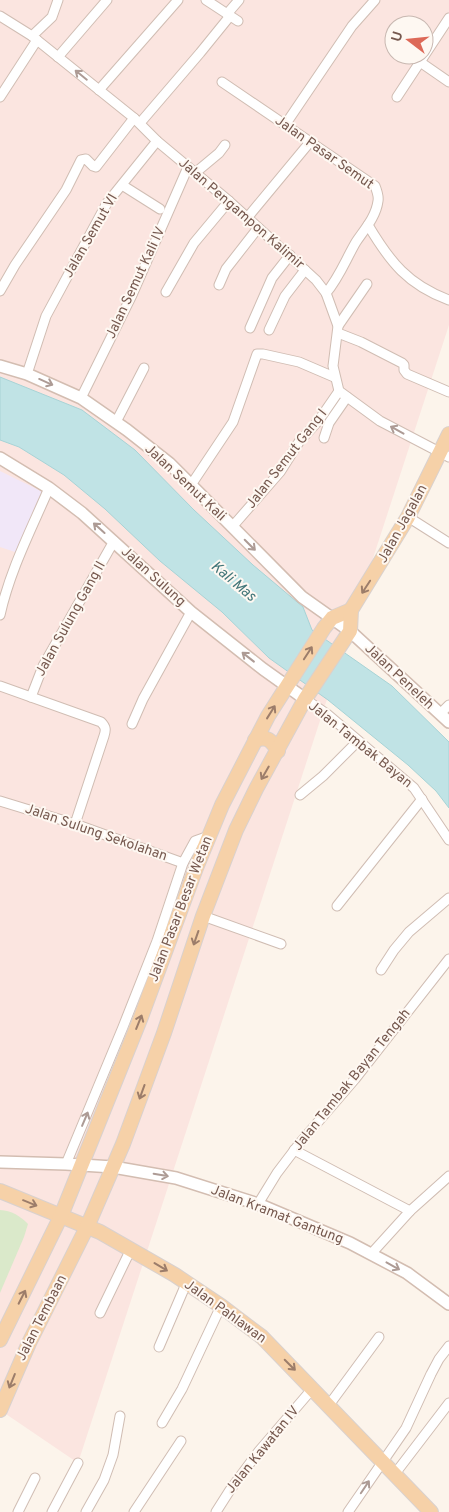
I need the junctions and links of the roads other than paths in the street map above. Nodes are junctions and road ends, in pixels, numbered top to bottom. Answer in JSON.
{"nodes":[{"id":1,"x":58,"y":0,"type":"edge"},
{"id":2,"x":107,"y":0,"type":"edge"},
{"id":3,"x":178,"y":0,"type":"edge"},
{"id":4,"x":206,"y":0,"type":"edge"},
{"id":5,"x":239,"y":0,"type":"edge"},
{"id":6,"x":375,"y":0,"type":"edge"},
{"id":7,"x":0,"y":16,"type":"edge"},
{"id":8,"x":232,"y":17,"type":"junction"},
{"id":9,"x":449,"y":18,"type":"edge"},
{"id":10,"x":35,"y":38,"type":"junction"},
{"id":11,"x":434,"y":41,"type":"edge"},
{"id":12,"x":58,"y":57,"type":"junction"},
{"id":13,"x":418,"y":65,"type":"edge"},
{"id":14,"x":424,"y":65,"type":"edge"},
{"id":15,"x":222,"y":82,"type":"dead end"},
{"id":16,"x":449,"y":82,"type":"edge"},
{"id":17,"x":99,"y":90,"type":"junction"},
{"id":18,"x":0,"y":96,"type":"edge"},
{"id":19,"x":397,"y":97,"type":"dead end"},
{"id":20,"x":137,"y":121,"type":"junction"},
{"id":21,"x":285,"y":125,"type":"junction"},
{"id":22,"x":157,"y":141,"type":"junction"},
{"id":23,"x":310,"y":142,"type":"junction"},
{"id":24,"x":225,"y":145,"type":"dead end"},
{"id":25,"x":188,"y":167,"type":"junction"},
{"id":26,"x":195,"y":173,"type":"junction"},
{"id":27,"x":122,"y":185,"type":"junction"},
{"id":28,"x":229,"y":201,"type":"junction"},
{"id":29,"x":160,"y":209,"type":"dead end"},
{"id":30,"x":247,"y":218,"type":"junction"},
{"id":31,"x":368,"y":225,"type":"junction"},
{"id":32,"x":258,"y":228,"type":"junction"},
{"id":33,"x":290,"y":255,"type":"junction"},
{"id":34,"x":305,"y":270,"type":"junction"},
{"id":35,"x":366,"y":284,"type":"dead end"},
{"id":36,"x":219,"y":285,"type":"dead end"},
{"id":37,"x":0,"y":291,"type":"edge"},
{"id":38,"x":166,"y":292,"type":"dead end"},
{"id":39,"x":326,"y":292,"type":"junction"},
{"id":40,"x":449,"y":300,"type":"edge"},
{"id":41,"x":250,"y":328,"type":"dead end"},
{"id":42,"x":269,"y":330,"type":"dead end"},
{"id":43,"x":338,"y":330,"type":"junction"},
{"id":44,"x":0,"y":366,"type":"edge"},
{"id":45,"x":144,"y":368,"type":"dead end"},
{"id":46,"x":27,"y":374,"type":"junction"},
{"id":47,"x":334,"y":377,"type":"junction"},
{"id":48,"x":339,"y":391,"type":"junction"},
{"id":49,"x":449,"y":392,"type":"edge"},
{"id":50,"x":347,"y":397,"type":"junction"},
{"id":51,"x":81,"y":398,"type":"junction"},
{"id":52,"x":116,"y":422,"type":"junction"},
{"id":53,"x":449,"y":434,"type":"edge"},
{"id":54,"x":324,"y":438,"type":"dead end"},
{"id":55,"x":445,"y":455,"type":"edge"},
{"id":56,"x":0,"y":458,"type":"edge"},
{"id":57,"x":191,"y":485,"type":"junction"},
{"id":58,"x":49,"y":488,"type":"junction"},
{"id":59,"x":408,"y":517,"type":"junction"},
{"id":60,"x":232,"y":527,"type":"junction"},
{"id":61,"x":114,"y":541,"type":"junction"},
{"id":62,"x":449,"y":543,"type":"edge"},
{"id":63,"x":351,"y":610,"type":"junction"},
{"id":64,"x":191,"y":612,"type":"junction"},
{"id":65,"x":0,"y":615,"type":"edge"},
{"id":66,"x":328,"y":623,"type":"junction"},
{"id":67,"x":350,"y":631,"type":"junction"},
{"id":68,"x":289,"y":682,"type":"junction"},
{"id":69,"x":0,"y":686,"type":"edge"},
{"id":70,"x":308,"y":694,"type":"junction"},
{"id":71,"x":31,"y":697,"type":"junction"},
{"id":72,"x":449,"y":705,"type":"edge"},
{"id":73,"x":445,"y":718,"type":"edge"},
{"id":74,"x":132,"y":724,"type":"dead end"},
{"id":75,"x":255,"y":740,"type":"junction"},
{"id":76,"x":358,"y":740,"type":"junction"},
{"id":77,"x":278,"y":751,"type":"junction"},
{"id":78,"x":300,"y":795,"type":"dead end"},
{"id":79,"x":422,"y":799,"type":"junction"},
{"id":80,"x":0,"y":801,"type":"edge"},
{"id":81,"x":75,"y":824,"type":"junction"},
{"id":82,"x":209,"y":836,"type":"junction"},
{"id":83,"x":449,"y":840,"type":"edge"},
{"id":84,"x":184,"y":863,"type":"junction"},
{"id":85,"x":449,"y":898,"type":"edge"},
{"id":86,"x":337,"y":906,"type":"dead end"},
{"id":87,"x":204,"y":916,"type":"junction"},
{"id":88,"x":281,"y":944,"type":"dead end"},
{"id":89,"x":449,"y":959,"type":"edge"},
{"id":90,"x":380,"y":970,"type":"dead end"},
{"id":91,"x":144,"y":989,"type":"junction"},
{"id":92,"x":294,"y":1150,"type":"junction"},
{"id":93,"x":0,"y":1162,"type":"edge"},
{"id":94,"x":66,"y":1164,"type":"junction"},
{"id":95,"x":82,"y":1165,"type":"junction"},
{"id":96,"x":113,"y":1167,"type":"junction"},
{"id":97,"x":449,"y":1176,"type":"edge"},
{"id":98,"x":0,"y":1190,"type":"edge"},
{"id":99,"x":258,"y":1204,"type":"junction"},
{"id":100,"x":410,"y":1211,"type":"junction"},
{"id":101,"x":61,"y":1216,"type":"junction"},
{"id":102,"x":87,"y":1227,"type":"junction"},
{"id":103,"x":131,"y":1249,"type":"junction"},
{"id":104,"x":371,"y":1254,"type":"junction"},
{"id":105,"x":186,"y":1284,"type":"junction"},
{"id":106,"x":449,"y":1304,"type":"edge"},
{"id":107,"x":221,"y":1306,"type":"junction"},
{"id":108,"x":100,"y":1313,"type":"dead end"},
{"id":109,"x":379,"y":1337,"type":"dead end"},
{"id":110,"x":0,"y":1340,"type":"edge"},
{"id":111,"x":449,"y":1346,"type":"edge"},
{"id":112,"x":159,"y":1347,"type":"dead end"},
{"id":113,"x":313,"y":1388,"type":"junction"},
{"id":114,"x":449,"y":1403,"type":"edge"},
{"id":115,"x":328,"y":1405,"type":"junction"},
{"id":116,"x":0,"y":1410,"type":"edge"},
{"id":117,"x":120,"y":1416,"type":"dead end"},
{"id":118,"x":162,"y":1423,"type":"dead end"},
{"id":119,"x":181,"y":1442,"type":"dead end"},
{"id":120,"x":382,"y":1462,"type":"junction"},
{"id":121,"x":78,"y":1463,"type":"dead end"},
{"id":122,"x":394,"y":1475,"type":"junction"},
{"id":123,"x":35,"y":1478,"type":"dead end"},
{"id":124,"x":18,"y":1512,"type":"edge"},
{"id":125,"x":52,"y":1512,"type":"edge"},
{"id":126,"x":86,"y":1512,"type":"edge"},
{"id":127,"x":134,"y":1512,"type":"edge"},
{"id":128,"x":216,"y":1512,"type":"edge"},
{"id":129,"x":348,"y":1512,"type":"edge"},
{"id":130,"x":431,"y":1512,"type":"edge"}],
"edges":[{"from":1,"to":10,"type":"street"},
{"from":2,"to":12,"type":"street"},
{"from":3,"to":17,"type":"street"},
{"from":4,"to":8,"type":"street"},
{"from":5,"to":8,"type":"street"},
{"from":6,"to":21,"type":"street"},
{"from":7,"to":10,"type":"street","name":"Jalan Pengampon Kalimir"},
{"from":8,"to":20,"type":"street"},
{"from":9,"to":11,"type":"street"},
{"from":10,"to":12,"type":"street","name":"Jalan Pengampon Kalimir"},
{"from":10,"to":18,"type":"street"},
{"from":17,"to":12,"type":"street","name":"Jalan Pengampon Kalimir","one_way":true},
{"from":13,"to":19,"type":"street"},
{"from":14,"to":16,"type":"street"},
{"from":15,"to":21,"type":"street","name":"Jalan Pasar Semut"},
{"from":17,"to":20,"type":"street","name":"Jalan Pengampon Kalimir"},
{"from":20,"to":22,"type":"street","name":"Jalan Pengampon Kalimir"},
{"from":20,"to":37,"type":"street"},
{"from":21,"to":23,"type":"street","name":"Jalan Pasar Semut"},
{"from":22,"to":25,"type":"street","name":"Jalan Pengampon Kalimir"},
{"from":22,"to":27,"type":"street","name":"Jalan Semut VI"},
{"from":23,"to":30,"type":"street"},
{"from":23,"to":31,"type":"street","name":"Jalan Pasar Semut"},
{"from":24,"to":26,"type":"street"},
{"from":25,"to":26,"type":"street","name":"Jalan Pengampon Kalimir"},
{"from":25,"to":51,"type":"street","name":"Jalan Semut Kali IV"},
{"from":26,"to":28,"type":"street","name":"Jalan Pengampon Kalimir"},
{"from":27,"to":29,"type":"street"},
{"from":27,"to":46,"type":"street","name":"Jalan Semut VI"},
{"from":28,"to":30,"type":"street","name":"Jalan Pengampon Kalimir"},
{"from":28,"to":38,"type":"street"},
{"from":30,"to":32,"type":"street","name":"Jalan Pengampon Kalimir"},
{"from":31,"to":39,"type":"street","name":"Jalan Pasar Semut"},
{"from":31,"to":40,"type":"street"},
{"from":32,"to":33,"type":"street","name":"Jalan Pengampon Kalimir"},
{"from":32,"to":36,"type":"street"},
{"from":33,"to":34,"type":"street","name":"Jalan Pengampon Kalimir"},
{"from":33,"to":41,"type":"street"},
{"from":34,"to":39,"type":"street","name":"Jalan Pengampon Kalimir"},
{"from":34,"to":42,"type":"street"},
{"from":35,"to":43,"type":"street"},
{"from":39,"to":43,"type":"street","name":"Jalan Pengampon Kalimir"},
{"from":43,"to":47,"type":"street","name":"Jalan Pengampon Kalimir"},
{"from":43,"to":49,"type":"street"},
{"from":44,"to":46,"type":"street","name":"Jalan Semut Kali"},
{"from":45,"to":52,"type":"street"},
{"from":46,"to":51,"type":"street","name":"Jalan Semut Kali","one_way":true},
{"from":47,"to":48,"type":"street","name":"Jalan Pengampon Kalimir"},
{"from":47,"to":57,"type":"street"},
{"from":48,"to":50,"type":"street"},
{"from":48,"to":60,"type":"street","name":"Jalan Semut Gang I"},
{"from":50,"to":54,"type":"street"},
{"from":55,"to":50,"type":"street","one_way":true},
{"from":51,"to":52,"type":"street","name":"Jalan Semut Kali"},
{"from":52,"to":57,"type":"street","name":"Jalan Semut Kali"},
{"from":53,"to":55,"type":"main road","name":"Jalan Jagalan"},
{"from":55,"to":59,"type":"main road","name":"Jalan Jagalan"},
{"from":56,"to":58,"type":"street","name":"Jalan Sulung"},
{"from":57,"to":60,"type":"street","name":"Jalan Semut Kali"},
{"from":61,"to":58,"type":"street","name":"Jalan Sulung","one_way":true},
{"from":58,"to":65,"type":"street"},
{"from":59,"to":62,"type":"street"},
{"from":59,"to":63,"type":"main road","name":"Jalan Jagalan","one_way":true},
{"from":60,"to":66,"type":"street","name":"Jalan Semut Kali","one_way":true},
{"from":61,"to":64,"type":"street","name":"Jalan Sulung"},
{"from":61,"to":71,"type":"street","name":"Jalan Sulung Gang II"},
{"from":63,"to":66,"type":"main road"},
{"from":63,"to":67,"type":"main road","name":"Jalan Jagalan"},
{"from":68,"to":64,"type":"street","name":"Jalan Sulung","one_way":true},
{"from":64,"to":74,"type":"street"},
{"from":66,"to":67,"type":"street","name":"Jalan Semut Kali"},
{"from":68,"to":66,"type":"main road","name":"Jalan Pasar Besar Wetan","one_way":true},
{"from":67,"to":70,"type":"main road","name":"Jalan Pasar Besar Wetan"},
{"from":67,"to":73,"type":"street","name":"Jalan Peneleh"},
{"from":68,"to":70,"type":"street","name":"Jalan Sulung"},
{"from":75,"to":68,"type":"main road","name":"Jalan Pasar Besar Wetan","one_way":true},
{"from":69,"to":71,"type":"street"},
{"from":70,"to":76,"type":"street","name":"Jalan Tambak Bayan"},
{"from":70,"to":77,"type":"main road","name":"Jalan Pasar Besar Wetan"},
{"from":71,"to":81,"type":"street"},
{"from":72,"to":73,"type":"street"},
{"from":75,"to":77,"type":"main road"},
{"from":75,"to":82,"type":"main road","name":"Jalan Pasar Besar Wetan"},
{"from":76,"to":78,"type":"street"},
{"from":76,"to":79,"type":"street","name":"Jalan Tambak Bayan"},
{"from":77,"to":87,"type":"main road","name":"Jalan Pasar Besar Wetan","one_way":true},
{"from":79,"to":83,"type":"street","name":"Jalan Tambak Bayan"},
{"from":79,"to":86,"type":"street"},
{"from":80,"to":81,"type":"street","name":"Jalan Sulung Sekolahan"},
{"from":81,"to":84,"type":"street","name":"Jalan Sulung Sekolahan"},
{"from":82,"to":84,"type":"street","name":"Jalan Sulung Sekolahan"},
{"from":82,"to":91,"type":"main road","name":"Jalan Pasar Besar Wetan"},
{"from":84,"to":91,"type":"street"},
{"from":85,"to":90,"type":"street"},
{"from":87,"to":88,"type":"street"},
{"from":87,"to":96,"type":"main road","name":"Jalan Pasar Besar Wetan","one_way":true},
{"from":89,"to":92,"type":"street","name":"Jalan Tambak Bayan Tengah"},
{"from":94,"to":91,"type":"street","one_way":true},
{"from":95,"to":91,"type":"main road","name":"Jalan Pasar Besar Wetan","one_way":true},
{"from":92,"to":99,"type":"street","name":"Jalan Tambak Bayan Tengah"},
{"from":92,"to":100,"type":"street"},
{"from":93,"to":94,"type":"street","name":"Jalan Kramat Gantung"},
{"from":94,"to":95,"type":"street","name":"Jalan Kramat Gantung"},
{"from":95,"to":96,"type":"street","name":"Jalan Kramat Gantung"},
{"from":95,"to":101,"type":"main road","name":"Jalan Pasar Besar Wetan"},
{"from":96,"to":99,"type":"street","name":"Jalan Kramat Gantung","one_way":true},
{"from":96,"to":102,"type":"main road","name":"Jalan Pasar Besar Wetan"},
{"from":97,"to":100,"type":"street"},
{"from":98,"to":101,"type":"main road","name":"Jalan Pahlawan","one_way":true},
{"from":99,"to":104,"type":"street","name":"Jalan Kramat Gantung"},
{"from":100,"to":104,"type":"street"},
{"from":101,"to":102,"type":"main road","name":"Jalan Pahlawan"},
{"from":110,"to":101,"type":"main road","name":"Jalan Tembaan","one_way":true},
{"from":102,"to":103,"type":"main road","name":"Jalan Pahlawan"},
{"from":102,"to":116,"type":"main road","name":"Jalan Tembaan","one_way":true},
{"from":103,"to":105,"type":"main road","name":"Jalan Pahlawan","one_way":true},
{"from":103,"to":108,"type":"street"},
{"from":104,"to":106,"type":"street","name":"Jalan Kramat Gantung","one_way":true},
{"from":105,"to":107,"type":"main road","name":"Jalan Pahlawan"},
{"from":105,"to":112,"type":"street"},
{"from":107,"to":113,"type":"main road","name":"Jalan Pahlawan","one_way":true},
{"from":107,"to":118,"type":"street"},
{"from":109,"to":115,"type":"street"},
{"from":111,"to":120,"type":"street"},
{"from":113,"to":115,"type":"main road","name":"Jalan Pahlawan"},
{"from":113,"to":128,"type":"street","name":"Jalan Kawatan IV"},
{"from":114,"to":122,"type":"street"},
{"from":115,"to":120,"type":"main road","name":"Jalan Pahlawan"},
{"from":117,"to":126,"type":"street"},
{"from":119,"to":127,"type":"street"},
{"from":120,"to":122,"type":"main road","name":"Jalan Pahlawan"},
{"from":129,"to":120,"type":"street","one_way":true},
{"from":121,"to":125,"type":"street"},
{"from":122,"to":130,"type":"main road","name":"Jalan Pahlawan"},
{"from":123,"to":124,"type":"street"}]}
